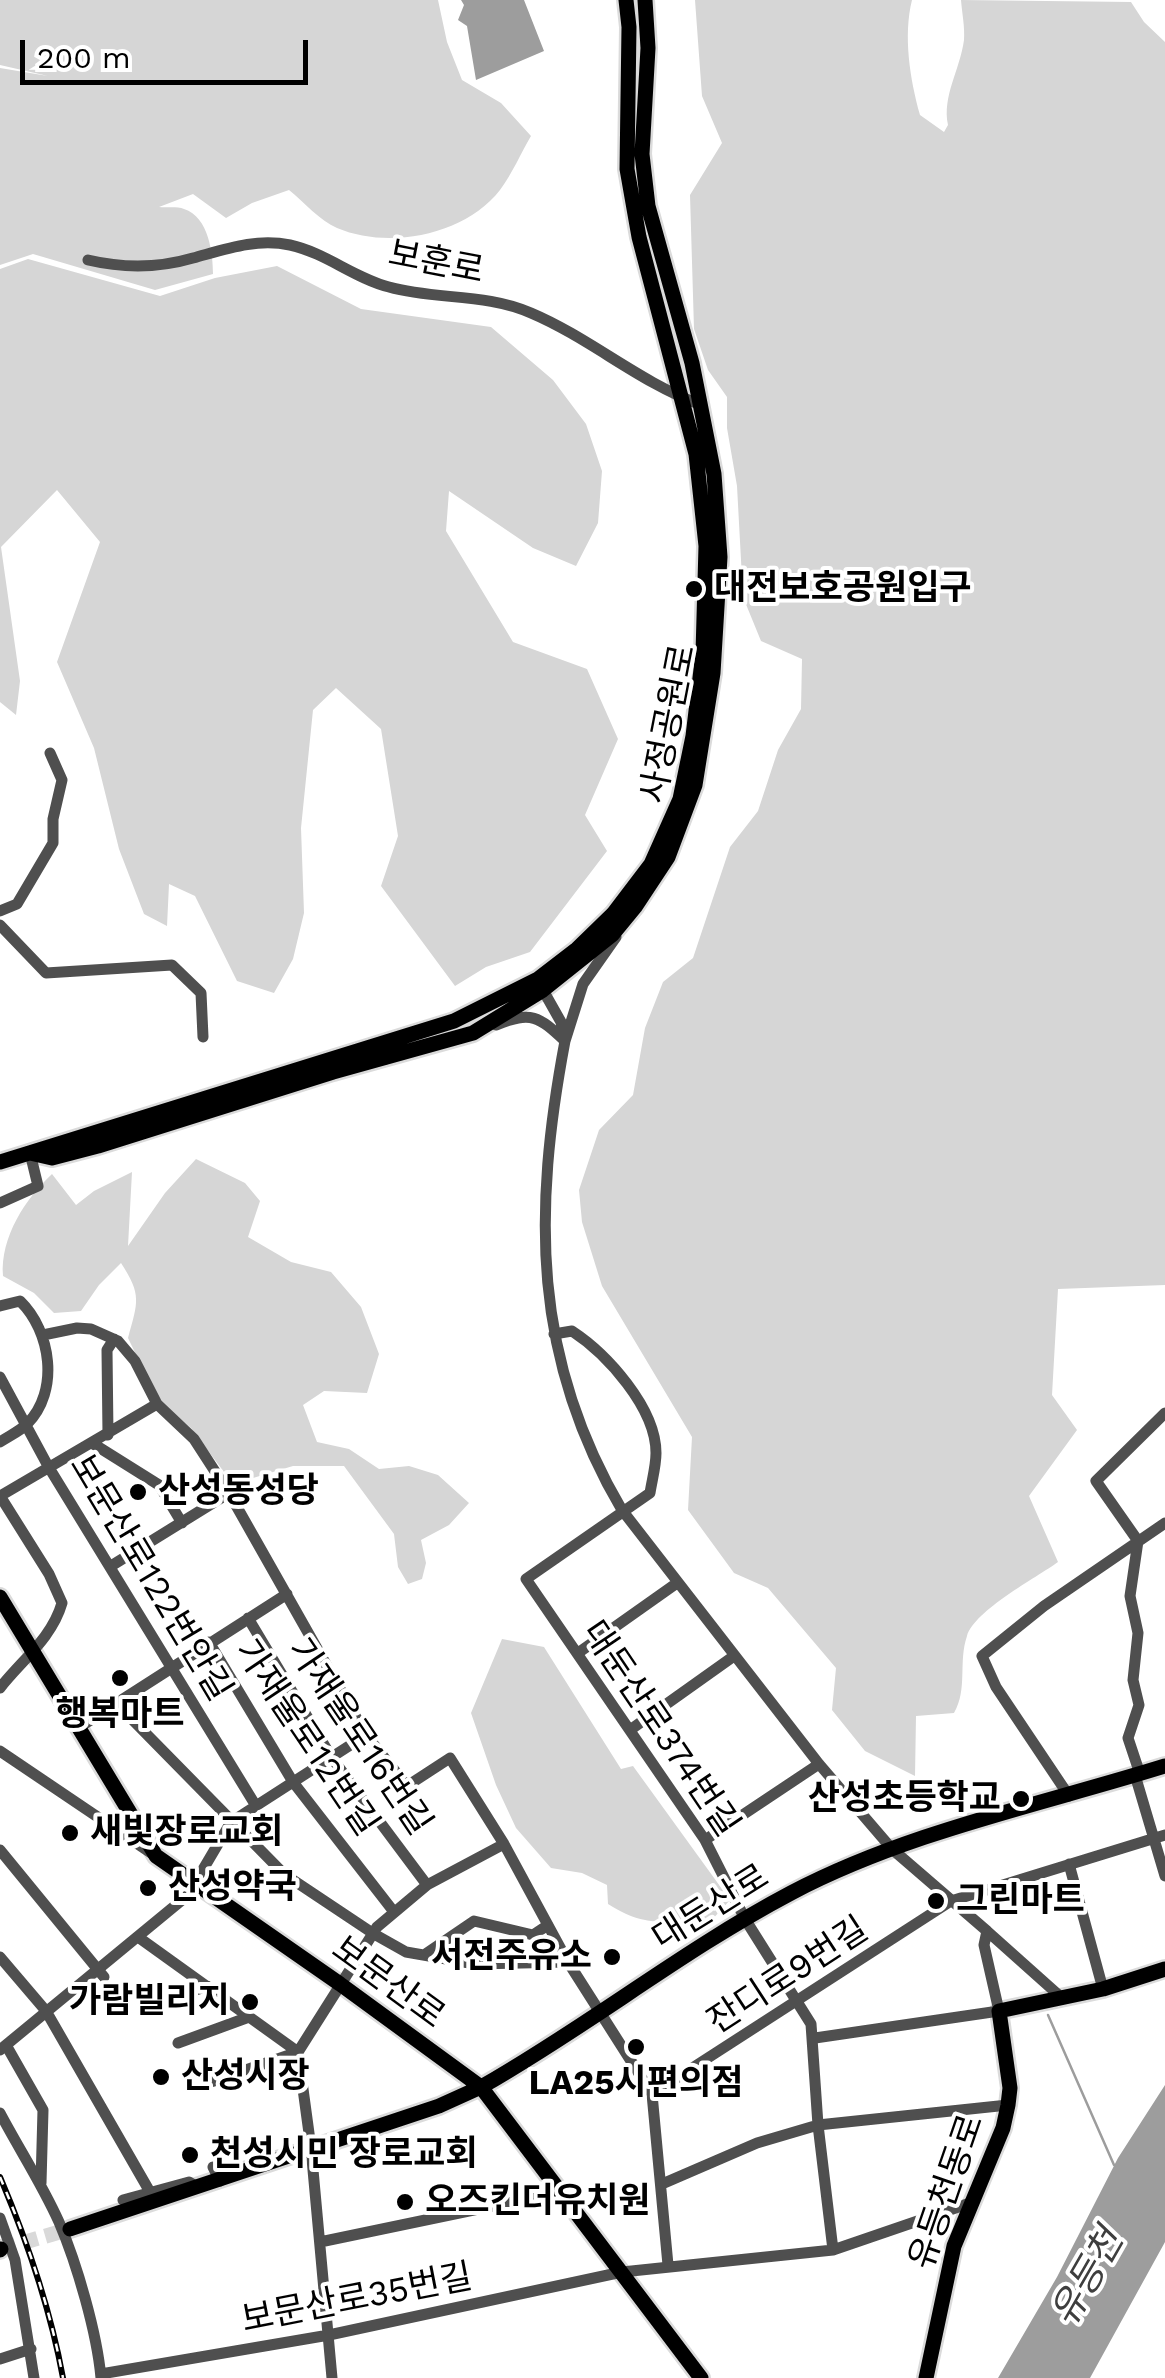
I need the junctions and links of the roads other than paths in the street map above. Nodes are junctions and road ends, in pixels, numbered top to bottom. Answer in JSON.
{"nodes":[{"id":1,"x":626,"y":0,"type":"edge"},
{"id":2,"x":644,"y":0,"type":"edge"},
{"id":3,"x":88,"y":260,"type":"dead end"},
{"id":4,"x":680,"y":397,"type":"junction"},
{"id":5,"x":700,"y":404,"type":"junction"},
{"id":6,"x":50,"y":753,"type":"dead end"},
{"id":7,"x":635,"y":908,"type":"junction"},
{"id":8,"x":0,"y":911,"type":"edge"},
{"id":9,"x":0,"y":926,"type":"edge"},
{"id":10,"x":540,"y":985,"type":"junction"},
{"id":11,"x":473,"y":1033,"type":"junction"},
{"id":12,"x":203,"y":1036,"type":"dead end"},
{"id":13,"x":565,"y":1041,"type":"junction"},
{"id":14,"x":30,"y":1153,"type":"junction"},
{"id":15,"x":0,"y":1162,"type":"edge"},
{"id":16,"x":0,"y":1202,"type":"edge"},
{"id":17,"x":0,"y":1306,"type":"edge"},
{"id":18,"x":43,"y":1334,"type":"junction"},
{"id":19,"x":554,"y":1334,"type":"junction"},
{"id":20,"x":114,"y":1339,"type":"junction"},
{"id":21,"x":0,"y":1377,"type":"edge"},
{"id":22,"x":157,"y":1404,"type":"junction"},
{"id":23,"x":1165,"y":1413,"type":"edge"},
{"id":24,"x":26,"y":1426,"type":"junction"},
{"id":25,"x":108,"y":1434,"type":"junction"},
{"id":26,"x":0,"y":1442,"type":"edge"},
{"id":27,"x":92,"y":1443,"type":"junction"},
{"id":28,"x":48,"y":1466,"type":"junction"},
{"id":29,"x":230,"y":1493,"type":"junction"},
{"id":30,"x":0,"y":1496,"type":"edge"},
{"id":31,"x":622,"y":1510,"type":"junction"},
{"id":32,"x":182,"y":1523,"type":"junction"},
{"id":33,"x":1165,"y":1523,"type":"edge"},
{"id":34,"x":1138,"y":1541,"type":"junction"},
{"id":35,"x":111,"y":1566,"type":"junction"},
{"id":36,"x":678,"y":1583,"type":"junction"},
{"id":37,"x":286,"y":1594,"type":"junction"},
{"id":38,"x":0,"y":1597,"type":"edge"},
{"id":39,"x":248,"y":1618,"type":"junction"},
{"id":40,"x":209,"y":1642,"type":"junction"},
{"id":41,"x":33,"y":1651,"type":"junction"},
{"id":42,"x":578,"y":1653,"type":"junction"},
{"id":43,"x":734,"y":1656,"type":"junction"},
{"id":44,"x":172,"y":1667,"type":"junction"},
{"id":45,"x":2,"y":1683,"type":"edge"},
{"id":46,"x":115,"y":1702,"type":"junction"},
{"id":47,"x":78,"y":1728,"type":"junction"},
{"id":48,"x":630,"y":1730,"type":"junction"},
{"id":49,"x":366,"y":1735,"type":"junction"},
{"id":50,"x":0,"y":1751,"type":"edge"},
{"id":51,"x":332,"y":1758,"type":"junction"},
{"id":52,"x":819,"y":1764,"type":"junction"},
{"id":53,"x":1165,"y":1766,"type":"edge"},
{"id":54,"x":1138,"y":1774,"type":"junction"},
{"id":55,"x":293,"y":1782,"type":"junction"},
{"id":56,"x":1069,"y":1796,"type":"junction"},
{"id":57,"x":256,"y":1806,"type":"junction"},
{"id":58,"x":231,"y":1822,"type":"junction"},
{"id":59,"x":1160,"y":1836,"type":"edge"},
{"id":60,"x":705,"y":1840,"type":"junction"},
{"id":61,"x":504,"y":1844,"type":"junction"},
{"id":62,"x":892,"y":1849,"type":"junction"},
{"id":63,"x":0,"y":1850,"type":"edge"},
{"id":64,"x":156,"y":1856,"type":"junction"},
{"id":65,"x":1069,"y":1864,"type":"junction"},
{"id":66,"x":1165,"y":1876,"type":"edge"},
{"id":67,"x":197,"y":1884,"type":"junction"},
{"id":68,"x":427,"y":1885,"type":"junction"},
{"id":69,"x":951,"y":1901,"type":"junction"},
{"id":70,"x":394,"y":1912,"type":"junction"},
{"id":71,"x":745,"y":1920,"type":"junction"},
{"id":72,"x":548,"y":1925,"type":"junction"},
{"id":73,"x":987,"y":1932,"type":"junction"},
{"id":74,"x":374,"y":1934,"type":"junction"},
{"id":75,"x":138,"y":1937,"type":"junction"},
{"id":76,"x":424,"y":1955,"type":"junction"},
{"id":77,"x":0,"y":1957,"type":"edge"},
{"id":78,"x":568,"y":1962,"type":"junction"},
{"id":79,"x":1165,"y":1969,"type":"edge"},
{"id":80,"x":102,"y":1972,"type":"junction"},
{"id":81,"x":340,"y":1984,"type":"junction"},
{"id":82,"x":207,"y":1986,"type":"junction"},
{"id":83,"x":1103,"y":1988,"type":"junction"},
{"id":84,"x":1062,"y":1998,"type":"junction"},
{"id":85,"x":799,"y":2002,"type":"junction"},
{"id":86,"x":151,"y":2006,"type":"dead end"},
{"id":87,"x":46,"y":2011,"type":"junction"},
{"id":88,"x":999,"y":2011,"type":"junction"},
{"id":89,"x":600,"y":2014,"type":"junction"},
{"id":90,"x":249,"y":2017,"type":"junction"},
{"id":91,"x":815,"y":2038,"type":"junction"},
{"id":92,"x":178,"y":2043,"type":"dead end"},
{"id":93,"x":3,"y":2048,"type":"edge"},
{"id":94,"x":298,"y":2052,"type":"junction"},
{"id":95,"x":206,"y":2084,"type":"dead end"},
{"id":96,"x":481,"y":2088,"type":"junction"},
{"id":97,"x":652,"y":2094,"type":"junction"},
{"id":98,"x":1008,"y":2106,"type":"junction"},
{"id":99,"x":0,"y":2113,"type":"edge"},
{"id":100,"x":818,"y":2125,"type":"junction"},
{"id":101,"x":311,"y":2148,"type":"junction"},
{"id":102,"x":662,"y":2184,"type":"junction"},
{"id":103,"x":41,"y":2188,"type":"junction"},
{"id":104,"x":198,"y":2188,"type":"junction"},
{"id":105,"x":150,"y":2192,"type":"junction"},
{"id":106,"x":560,"y":2192,"type":"junction"},
{"id":107,"x":123,"y":2200,"type":"dead end"},
{"id":108,"x":973,"y":2202,"type":"junction"},
{"id":109,"x":938,"y":2212,"type":"junction"},
{"id":110,"x":0,"y":2218,"type":"edge"},
{"id":111,"x":70,"y":2229,"type":"tunnel mouth"},
{"id":112,"x":320,"y":2242,"type":"junction"},
{"id":113,"x":954,"y":2246,"type":"junction"},
{"id":114,"x":834,"y":2250,"type":"junction"},
{"id":115,"x":668,"y":2266,"type":"junction"},
{"id":116,"x":622,"y":2272,"type":"junction"},
{"id":117,"x":329,"y":2335,"type":"junction"},
{"id":118,"x":31,"y":2349,"type":"junction"},
{"id":119,"x":0,"y":2359,"type":"edge"},
{"id":120,"x":101,"y":2376,"type":"edge"},
{"id":121,"x":34,"y":2378,"type":"edge"},
{"id":122,"x":332,"y":2378,"type":"edge"},
{"id":123,"x":701,"y":2378,"type":"edge"},
{"id":124,"x":926,"y":2378,"type":"edge"}],
"edges":[{"from":1,"to":4,"type":"main road","name":"사정공원로"},
{"from":2,"to":5,"type":"main road","name":"사정공원로"},
{"from":3,"to":4,"type":"street","name":"보훈로"},
{"from":4,"to":5,"type":"street","name":"보훈로"},
{"from":4,"to":10,"type":"main road","name":"사정공원로"},
{"from":5,"to":7,"type":"main road","name":"사정공원로"},
{"from":6,"to":8,"type":"street"},
{"from":7,"to":10,"type":"main road","name":"사정공원로"},
{"from":7,"to":13,"type":"street"},
{"from":9,"to":12,"type":"street"},
{"from":10,"to":11,"type":"main road","name":"사정공원로"},
{"from":10,"to":13,"type":"street"},
{"from":10,"to":14,"type":"main road","name":"사정공원로"},
{"from":11,"to":13,"type":"street"},
{"from":11,"to":14,"type":"main road","name":"사정공원로"},
{"from":13,"to":19,"type":"street"},
{"from":14,"to":15,"type":"main road","name":"사정공원로"},
{"from":14,"to":16,"type":"street"},
{"from":17,"to":18,"type":"street"},
{"from":18,"to":20,"type":"street"},
{"from":18,"to":24,"type":"street"},
{"from":19,"to":31,"type":"street"},
{"from":19,"to":31,"type":"street"},
{"from":20,"to":22,"type":"street"},
{"from":20,"to":25,"type":"street"},
{"from":21,"to":24,"type":"street","name":"보문산로122번안길"},
{"from":22,"to":25,"type":"street"},
{"from":22,"to":29,"type":"street"},
{"from":23,"to":34,"type":"street"},
{"from":24,"to":26,"type":"street"},
{"from":24,"to":28,"type":"street","name":"보문산로122번안길"},
{"from":25,"to":27,"type":"street"},
{"from":27,"to":28,"type":"street"},
{"from":27,"to":32,"type":"street"},
{"from":28,"to":30,"type":"street"},
{"from":28,"to":35,"type":"street","name":"보문산로122번안길"},
{"from":29,"to":32,"type":"street"},
{"from":29,"to":37,"type":"street"},
{"from":30,"to":41,"type":"street"},
{"from":31,"to":36,"type":"street"},
{"from":31,"to":42,"type":"street","name":"대둔산로374번길"},
{"from":32,"to":35,"type":"street"},
{"from":33,"to":34,"type":"street"},
{"from":34,"to":54,"type":"street"},
{"from":34,"to":56,"type":"street"},
{"from":35,"to":44,"type":"street","name":"보문산로122번안길"},
{"from":36,"to":42,"type":"street"},
{"from":36,"to":43,"type":"street"},
{"from":37,"to":39,"type":"street"},
{"from":37,"to":49,"type":"street"},
{"from":38,"to":41,"type":"main road","name":"보문산로"},
{"from":39,"to":40,"type":"street"},
{"from":39,"to":51,"type":"street","name":"가재울로16번길"},
{"from":40,"to":44,"type":"street"},
{"from":40,"to":55,"type":"street","name":"가재울로12번길"},
{"from":41,"to":45,"type":"street"},
{"from":41,"to":47,"type":"main road","name":"보문산로"},
{"from":42,"to":48,"type":"street","name":"대둔산로374번길"},
{"from":43,"to":48,"type":"street"},
{"from":43,"to":52,"type":"street"},
{"from":44,"to":46,"type":"street"},
{"from":44,"to":57,"type":"street","name":"보문산로122번안길"},
{"from":46,"to":47,"type":"street"},
{"from":46,"to":58,"type":"street"},
{"from":47,"to":64,"type":"main road","name":"보문산로"},
{"from":48,"to":60,"type":"street","name":"대둔산로374번길"},
{"from":49,"to":51,"type":"street"},
{"from":49,"to":61,"type":"street"},
{"from":50,"to":64,"type":"street"},
{"from":51,"to":55,"type":"street"},
{"from":51,"to":68,"type":"street","name":"가재울로16번길"},
{"from":52,"to":60,"type":"street"},
{"from":52,"to":62,"type":"street"},
{"from":53,"to":54,"type":"main road","name":"대둔산로"},
{"from":54,"to":56,"type":"main road","name":"대둔산로"},
{"from":54,"to":59,"type":"street"},
{"from":55,"to":57,"type":"street"},
{"from":55,"to":70,"type":"street","name":"가재울로12번길"},
{"from":56,"to":62,"type":"main road","name":"대둔산로"},
{"from":57,"to":58,"type":"street"},
{"from":58,"to":67,"type":"street"},
{"from":58,"to":74,"type":"street"},
{"from":59,"to":65,"type":"street","name":"잔디로9번길"},
{"from":59,"to":66,"type":"street"},
{"from":60,"to":71,"type":"street","name":"대둔산로374번길"},
{"from":61,"to":68,"type":"street"},
{"from":61,"to":72,"type":"street"},
{"from":62,"to":69,"type":"street"},
{"from":62,"to":71,"type":"main road","name":"대둔산로"},
{"from":63,"to":80,"type":"street"},
{"from":64,"to":67,"type":"main road","name":"보문산로"},
{"from":65,"to":69,"type":"street","name":"잔디로9번길"},
{"from":65,"to":83,"type":"street"},
{"from":67,"to":75,"type":"street"},
{"from":67,"to":81,"type":"main road","name":"보문산로"},
{"from":68,"to":70,"type":"street"},
{"from":69,"to":73,"type":"street"},
{"from":69,"to":85,"type":"street","name":"잔디로9번길"},
{"from":70,"to":74,"type":"street"},
{"from":71,"to":85,"type":"street","name":"대둔산로374번길"},
{"from":71,"to":89,"type":"main road","name":"대둔산로"},
{"from":72,"to":76,"type":"street"},
{"from":72,"to":78,"type":"street"},
{"from":73,"to":84,"type":"street"},
{"from":73,"to":88,"type":"street"},
{"from":74,"to":76,"type":"street"},
{"from":74,"to":81,"type":"street"},
{"from":75,"to":80,"type":"street"},
{"from":75,"to":82,"type":"street"},
{"from":76,"to":78,"type":"street"},
{"from":77,"to":87,"type":"street"},
{"from":78,"to":89,"type":"street"},
{"from":79,"to":83,"type":"main road"},
{"from":80,"to":87,"type":"street"},
{"from":81,"to":94,"type":"street"},
{"from":81,"to":96,"type":"main road","name":"보문산로"},
{"from":82,"to":86,"type":"street"},
{"from":82,"to":90,"type":"street"},
{"from":83,"to":84,"type":"main road"},
{"from":84,"to":88,"type":"main road"},
{"from":85,"to":91,"type":"street","name":"대둔산로374번길"},
{"from":85,"to":97,"type":"street","name":"잔디로9번길"},
{"from":87,"to":93,"type":"street"},
{"from":87,"to":105,"type":"street"},
{"from":88,"to":91,"type":"street"},
{"from":88,"to":98,"type":"main road","name":"유등천동로"},
{"from":89,"to":96,"type":"main road","name":"대둔산로"},
{"from":89,"to":97,"type":"street"},
{"from":90,"to":92,"type":"street"},
{"from":90,"to":94,"type":"street"},
{"from":91,"to":100,"type":"street","name":"대둔산로374번길"},
{"from":93,"to":103,"type":"street"},
{"from":94,"to":95,"type":"street"},
{"from":94,"to":101,"type":"street"},
{"from":96,"to":101,"type":"main road","name":"대둔산로"},
{"from":96,"to":106,"type":"main road","name":"보문산로"},
{"from":97,"to":102,"type":"street"},
{"from":98,"to":100,"type":"street"},
{"from":98,"to":108,"type":"main road","name":"유등천동로"},
{"from":99,"to":103,"type":"street"},
{"from":100,"to":102,"type":"street"},
{"from":100,"to":114,"type":"street","name":"대둔산로374번길"},
{"from":101,"to":104,"type":"main road","name":"대둔산로"},
{"from":101,"to":112,"type":"street"},
{"from":102,"to":115,"type":"street"},
{"from":103,"to":120,"type":"street"},
{"from":104,"to":105,"type":"street"},
{"from":104,"to":111,"type":"main road","name":"대둔산로"},
{"from":105,"to":107,"type":"street"},
{"from":106,"to":112,"type":"street"},
{"from":106,"to":116,"type":"main road","name":"보문산로"},
{"from":108,"to":109,"type":"street","name":"보문산로35번길"},
{"from":108,"to":113,"type":"main road","name":"유등천동로"},
{"from":109,"to":113,"type":"street"},
{"from":109,"to":114,"type":"street","name":"보문산로35번길"},
{"from":110,"to":118,"type":"street"},
{"from":112,"to":117,"type":"street"},
{"from":113,"to":124,"type":"main road","name":"유등천동로"},
{"from":114,"to":115,"type":"street","name":"보문산로35번길"},
{"from":115,"to":116,"type":"street","name":"보문산로35번길"},
{"from":116,"to":117,"type":"street","name":"보문산로35번길"},
{"from":116,"to":123,"type":"main road","name":"보문산로"},
{"from":117,"to":120,"type":"street","name":"보문산로35번길"},
{"from":117,"to":122,"type":"street"},
{"from":118,"to":119,"type":"street"},
{"from":118,"to":121,"type":"street"}]}
